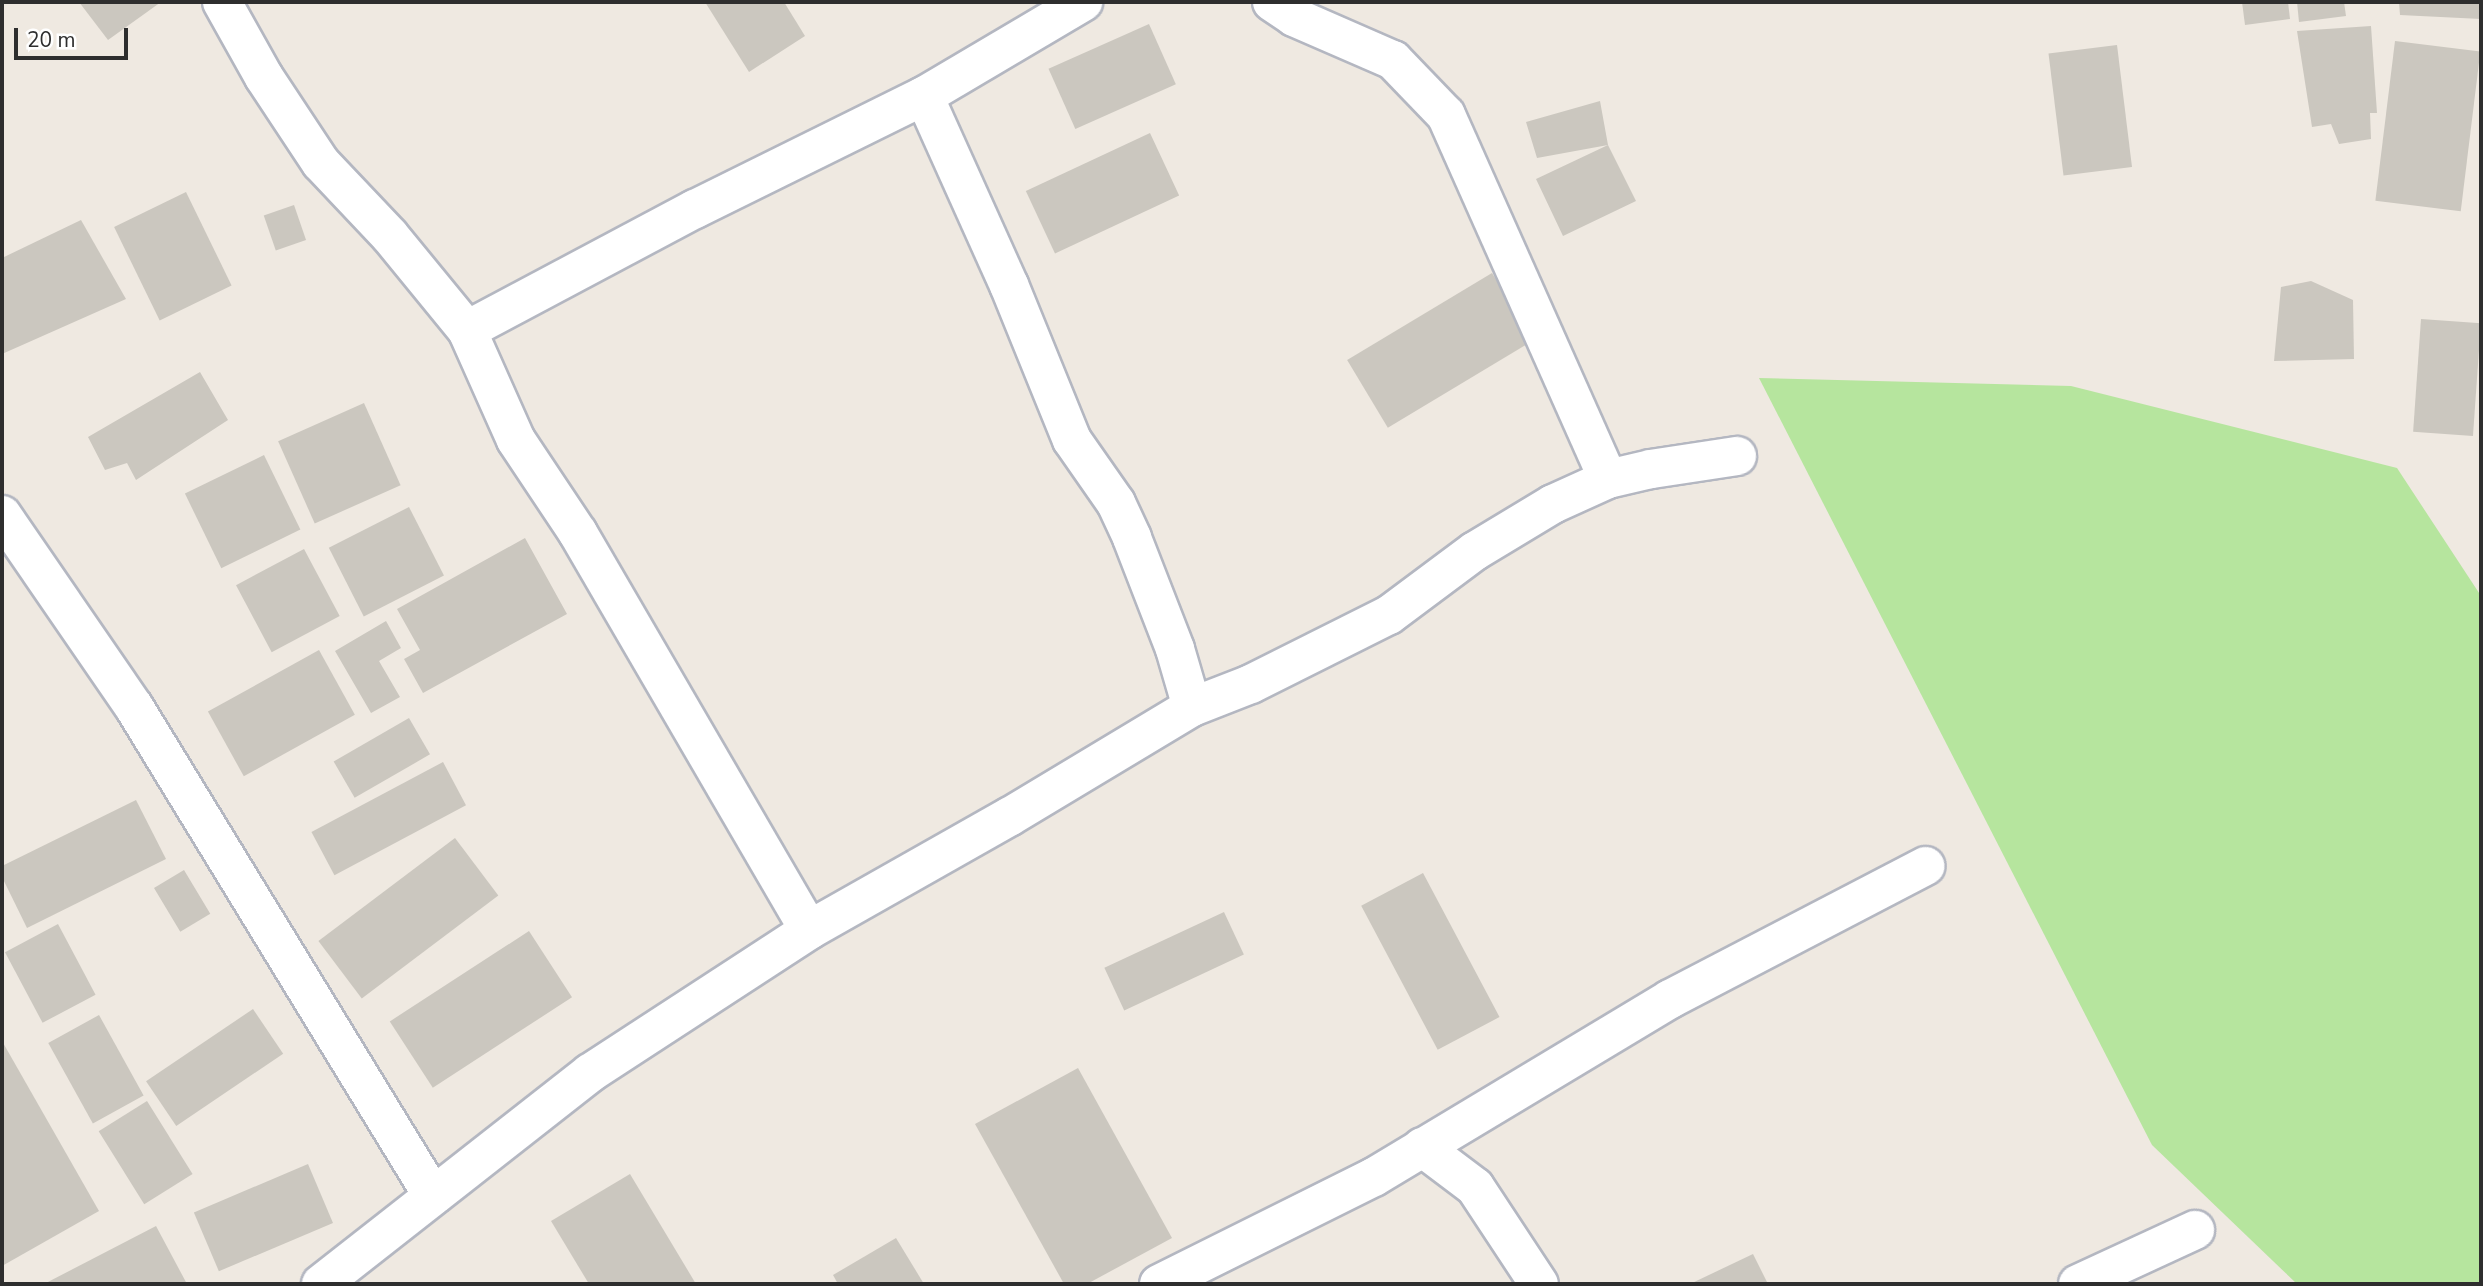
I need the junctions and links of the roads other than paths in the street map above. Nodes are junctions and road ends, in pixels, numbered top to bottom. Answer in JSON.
{"nodes":[{"id":1,"x":222,"y":2,"type":"edge"},
{"id":2,"x":1083,"y":2,"type":"edge"},
{"id":3,"x":1272,"y":2,"type":"edge"},
{"id":4,"x":924,"y":96,"type":"junction"},
{"id":5,"x":467,"y":330,"type":"junction"},
{"id":6,"x":1737,"y":456,"type":"dead end"},
{"id":7,"x":1608,"y":480,"type":"junction"},
{"id":8,"x":2,"y":515,"type":"edge"},
{"id":9,"x":1192,"y":707,"type":"junction"},
{"id":10,"x":1926,"y":866,"type":"dead end"},
{"id":11,"x":809,"y":930,"type":"junction"},
{"id":12,"x":1422,"y":1147,"type":"junction"},
{"id":13,"x":433,"y":1196,"type":"junction"},
{"id":14,"x":2195,"y":1230,"type":"dead end"},
{"id":15,"x":321,"y":1284,"type":"edge"},
{"id":16,"x":1159,"y":1284,"type":"edge"},
{"id":17,"x":1539,"y":1284,"type":"edge"},
{"id":18,"x":2078,"y":1284,"type":"edge"}],
"edges":[{"from":1,"to":5,"type":"street"},
{"from":2,"to":4,"type":"street"},
{"from":3,"to":7,"type":"street"},
{"from":4,"to":5,"type":"street"},
{"from":4,"to":9,"type":"street"},
{"from":5,"to":11,"type":"street"},
{"from":6,"to":7,"type":"street"},
{"from":7,"to":9,"type":"street"},
{"from":8,"to":13,"type":"street"},
{"from":9,"to":11,"type":"street"},
{"from":10,"to":12,"type":"street"},
{"from":11,"to":13,"type":"street"},
{"from":12,"to":16,"type":"street"},
{"from":12,"to":17,"type":"street"},
{"from":13,"to":15,"type":"street"},
{"from":14,"to":18,"type":"street"}]}
